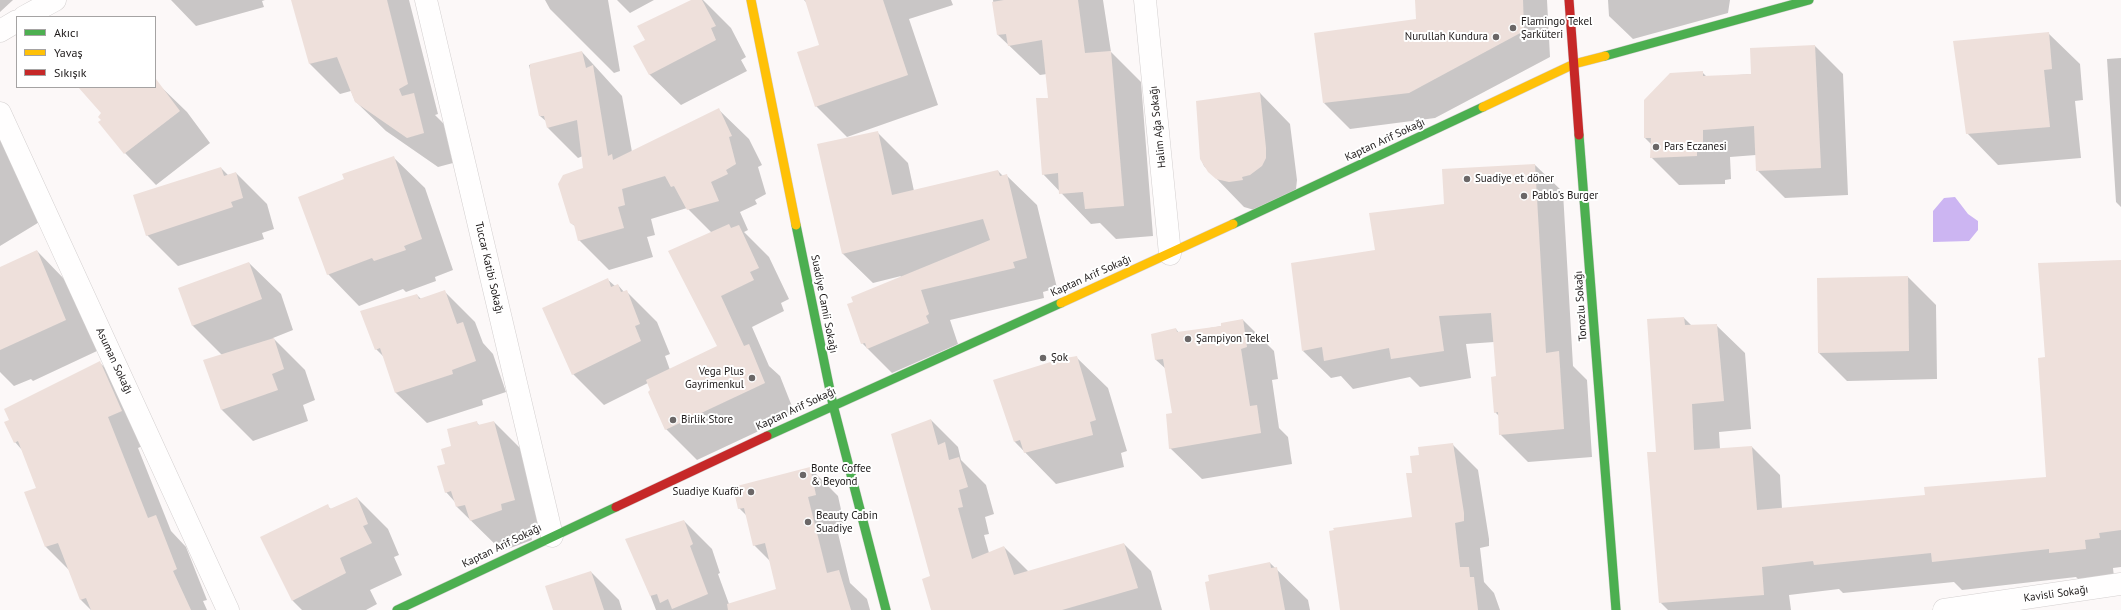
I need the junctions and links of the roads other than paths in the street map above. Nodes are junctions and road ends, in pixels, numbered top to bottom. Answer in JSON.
{"nodes":[{"id":1,"x":54,"y":0,"type":"edge"},
{"id":2,"x":426,"y":0,"type":"edge"},
{"id":3,"x":751,"y":0,"type":"edge"},
{"id":4,"x":1145,"y":0,"type":"edge"},
{"id":5,"x":1569,"y":0,"type":"edge"},
{"id":6,"x":1809,"y":0,"type":"edge"},
{"id":7,"x":26,"y":16,"type":"edge"},
{"id":8,"x":16,"y":22,"type":"edge"},
{"id":9,"x":0,"y":31,"type":"edge"},
{"id":10,"x":1574,"y":64,"type":"junction"},
{"id":11,"x":0,"y":113,"type":"edge"},
{"id":12,"x":1170,"y":254,"type":"junction"},
{"id":13,"x":832,"y":405,"type":"junction"},
{"id":14,"x":552,"y":536,"type":"junction"},
{"id":15,"x":2121,"y":584,"type":"edge"},
{"id":16,"x":228,"y":610,"type":"edge"},
{"id":17,"x":397,"y":610,"type":"edge"},
{"id":18,"x":886,"y":610,"type":"edge"},
{"id":19,"x":1616,"y":610,"type":"edge"},
{"id":20,"x":1944,"y":610,"type":"edge"}],
"edges":[{"from":1,"to":7,"type":"street"},
{"from":2,"to":14,"type":"street","name":"Tuccar Katibi Sokağı"},
{"from":3,"to":13,"type":"street","name":"Suadiye Camii Sokağı"},
{"from":4,"to":12,"type":"street","name":"Halim Ağa Sokağı"},
{"from":5,"to":10,"type":"street","name":"Tonozlu Sokağı"},
{"from":6,"to":10,"type":"street","name":"Kaptan Arif Sokağı"},
{"from":8,"to":9,"type":"street"},
{"from":10,"to":12,"type":"street","name":"Kaptan Arif Sokağı"},
{"from":10,"to":19,"type":"street","name":"Tonozlu Sokağı"},
{"from":11,"to":16,"type":"street","name":"Asuman Sokağı"},
{"from":12,"to":13,"type":"street","name":"Kaptan Arif Sokağı"},
{"from":13,"to":14,"type":"street","name":"Kaptan Arif Sokağı"},
{"from":13,"to":18,"type":"street","name":"Suadiye Camii Sokağı"},
{"from":14,"to":17,"type":"street","name":"Kaptan Arif Sokağı"},
{"from":15,"to":20,"type":"street","name":"Kavisli Sokağı"}]}
